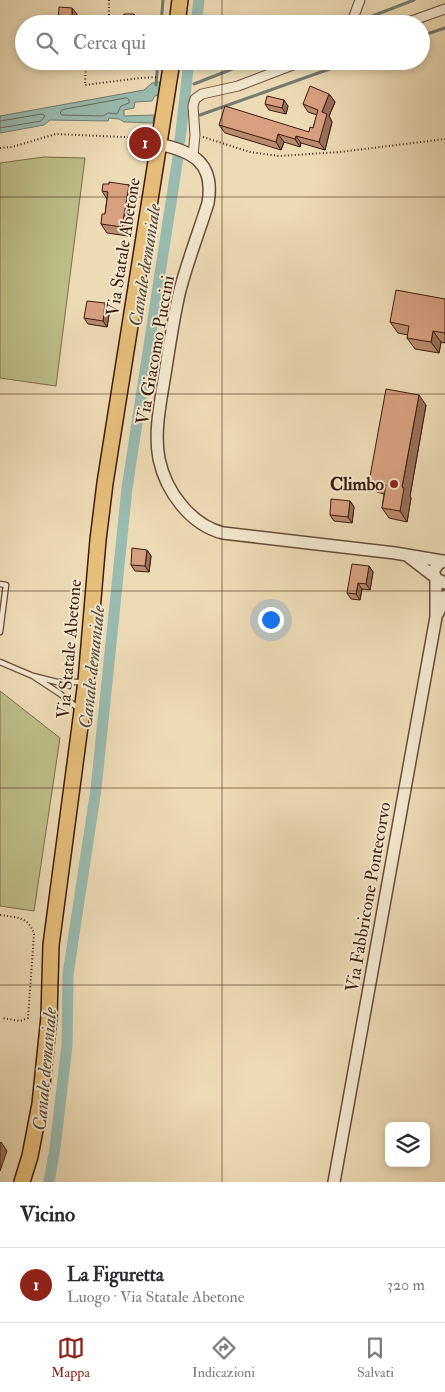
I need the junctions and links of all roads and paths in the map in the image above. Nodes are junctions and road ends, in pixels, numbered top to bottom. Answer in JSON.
{"nodes":[{"id":1,"x":109,"y":0,"type":"edge"},
{"id":2,"x":180,"y":0,"type":"edge"},
{"id":3,"x":445,"y":9,"type":"edge"},
{"id":4,"x":110,"y":15,"type":"edge"},
{"id":5,"x":178,"y":15,"type":"edge"},
{"id":6,"x":428,"y":15,"type":"edge"},
{"id":7,"x":86,"y":70,"type":"edge"},
{"id":8,"x":170,"y":70,"type":"edge"},
{"id":9,"x":280,"y":70,"type":"edge"},
{"id":10,"x":169,"y":78,"type":"junction"},
{"id":11,"x":195,"y":135,"type":"junction"},
{"id":12,"x":161,"y":139,"type":"junction"},
{"id":13,"x":445,"y":139,"type":"edge"},
{"id":14,"x":0,"y":148,"type":"edge"},
{"id":15,"x":190,"y":154,"type":"junction"},
{"id":16,"x":407,"y":556,"type":"junction"},
{"id":17,"x":443,"y":561,"type":"edge"},
{"id":18,"x":438,"y":580,"type":"edge"},
{"id":19,"x":0,"y":584,"type":"edge"},
{"id":20,"x":445,"y":596,"type":"edge"},
{"id":21,"x":436,"y":617,"type":"junction"},
{"id":22,"x":0,"y":632,"type":"edge"},
{"id":23,"x":0,"y":662,"type":"edge"},
{"id":24,"x":33,"y":676,"type":"junction"},
{"id":25,"x":86,"y":681,"type":"junction"},
{"id":26,"x":83,"y":712,"type":"junction"},
{"id":27,"x":0,"y":915,"type":"edge"},
{"id":28,"x":2,"y":1018,"type":"dead end"},
{"id":29,"x":22,"y":1182,"type":"edge"},
{"id":30,"x":334,"y":1182,"type":"edge"}],
"edges":[{"from":1,"to":4,"type":"path"},
{"from":2,"to":5,"type":"main road"},
{"from":3,"to":6,"type":"street"},
{"from":7,"to":10,"type":"path"},
{"from":8,"to":10,"type":"main road","name":"Via Statale Abetone"},
{"from":9,"to":11,"type":"street"},
{"from":10,"to":12,"type":"main road","name":"Via Statale Abetone"},
{"from":11,"to":13,"type":"path"},
{"from":11,"to":15,"type":"street"},
{"from":12,"to":14,"type":"path"},
{"from":12,"to":15,"type":"street"},
{"from":12,"to":25,"type":"main road","name":"Via Statale Abetone"},
{"from":15,"to":16,"type":"street","name":"Via Giacomo Puccini"},
{"from":16,"to":17,"type":"street","name":"Via Giacomo Puccini"},
{"from":16,"to":18,"type":"street"},
{"from":17,"to":18,"type":"street"},
{"from":18,"to":21,"type":"street","name":"Via Fabbricone Pontecorvo"},
{"from":19,"to":22,"type":"lane"},
{"from":20,"to":21,"type":"street","name":"Via Fabbricone Pontecorvo"},
{"from":21,"to":30,"type":"street","name":"Via Fabbricone Pontecorvo"},
{"from":23,"to":24,"type":"lane"},
{"from":24,"to":25,"type":"lane"},
{"from":24,"to":26,"type":"lane"},
{"from":25,"to":26,"type":"main road","name":"Via Statale Abetone"},
{"from":26,"to":29,"type":"main road","name":"Via Statale Abetone"},
{"from":27,"to":28,"type":"path"}]}
